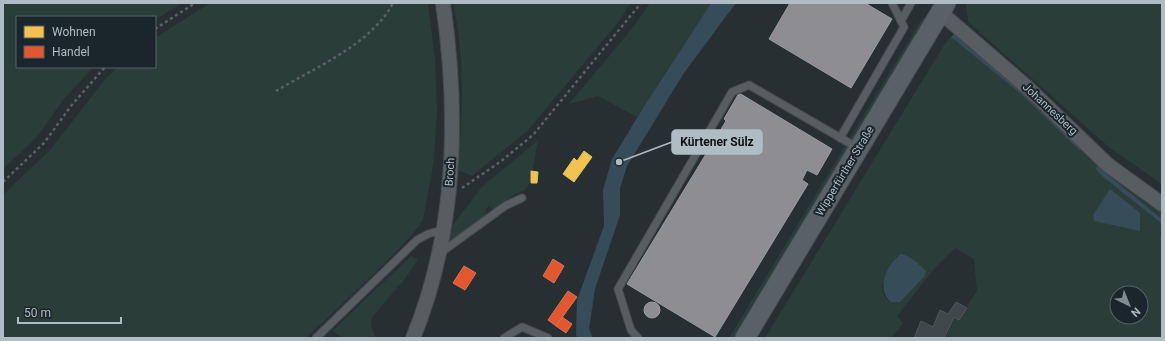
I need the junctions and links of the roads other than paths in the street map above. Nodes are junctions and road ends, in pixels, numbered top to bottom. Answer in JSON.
{"nodes":[{"id":1,"x":443,"y":3,"type":"edge"},
{"id":2,"x":892,"y":3,"type":"edge"},
{"id":3,"x":911,"y":3,"type":"edge"},
{"id":4,"x":943,"y":8,"type":"edge"},
{"id":5,"x":901,"y":21,"type":"junction"},
{"id":6,"x":840,"y":138,"type":"junction"},
{"id":7,"x":858,"y":149,"type":"junction"},
{"id":8,"x":522,"y":198,"type":"dead end"},
{"id":9,"x":1162,"y":204,"type":"edge"},
{"id":10,"x":442,"y":230,"type":"junction"},
{"id":11,"x":438,"y":256,"type":"junction"},
{"id":12,"x":316,"y":338,"type":"edge"},
{"id":13,"x":413,"y":338,"type":"edge"},
{"id":14,"x":504,"y":338,"type":"edge"},
{"id":15,"x":548,"y":338,"type":"edge"},
{"id":16,"x":638,"y":338,"type":"edge"},
{"id":17,"x":745,"y":338,"type":"edge"}],
"edges":[{"from":1,"to":10,"type":"street","name":"Broch"},
{"from":2,"to":5,"type":"lane"},
{"from":3,"to":5,"type":"lane"},
{"from":4,"to":7,"type":"main road","name":"Wipperfürther Straße"},
{"from":4,"to":9,"type":"street","name":"Johannesberg"},
{"from":5,"to":6,"type":"lane"},
{"from":6,"to":7,"type":"lane"},
{"from":6,"to":16,"type":"lane"},
{"from":7,"to":17,"type":"main road","name":"Wipperfürther Straße"},
{"from":8,"to":11,"type":"lane"},
{"from":10,"to":11,"type":"street","name":"Broch"},
{"from":10,"to":12,"type":"lane"},
{"from":11,"to":13,"type":"street","name":"Broch"},
{"from":14,"to":15,"type":"lane"}]}
